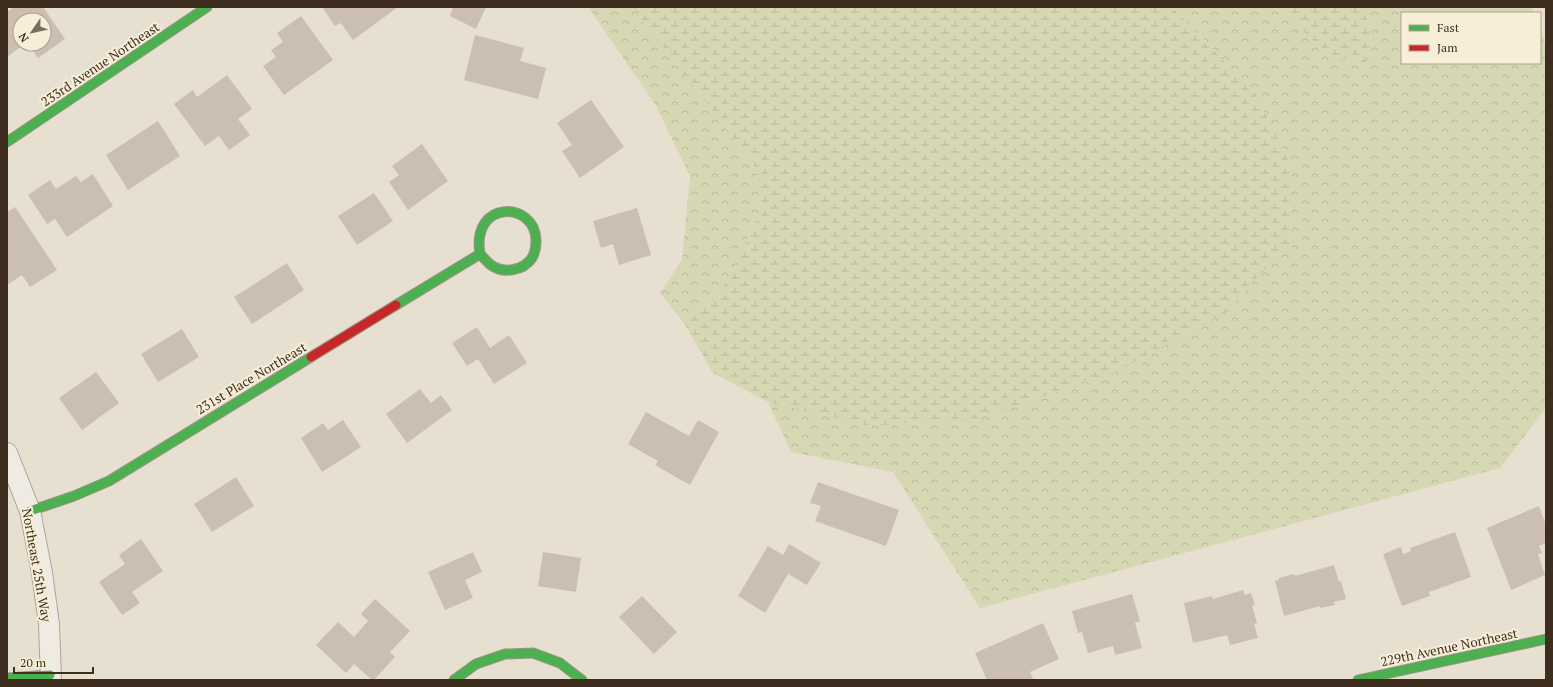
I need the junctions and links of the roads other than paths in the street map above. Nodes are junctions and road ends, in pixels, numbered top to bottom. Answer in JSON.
{"nodes":[{"id":1,"x":207,"y":7,"type":"edge"},
{"id":2,"x":7,"y":142,"type":"edge"},
{"id":3,"x":480,"y":254,"type":"junction"},
{"id":4,"x":7,"y":453,"type":"edge"},
{"id":5,"x":30,"y":512,"type":"junction"},
{"id":6,"x":1546,"y":639,"type":"edge"},
{"id":7,"x":7,"y":678,"type":"edge"},
{"id":8,"x":50,"y":678,"type":"edge"},
{"id":9,"x":454,"y":680,"type":"edge"},
{"id":10,"x":582,"y":680,"type":"edge"},
{"id":11,"x":1358,"y":680,"type":"edge"}],
"edges":[{"from":1,"to":2,"type":"street","name":"233rd Avenue Northeast"},
{"from":3,"to":3,"type":"street"},
{"from":3,"to":5,"type":"street","name":"231st Place Northeast"},
{"from":4,"to":5,"type":"street","name":"Northeast 25th Way"},
{"from":5,"to":8,"type":"street","name":"Northeast 25th Way"},
{"from":6,"to":11,"type":"street","name":"229th Avenue Northeast"},
{"from":7,"to":8,"type":"street"},
{"from":9,"to":10,"type":"street"}]}
